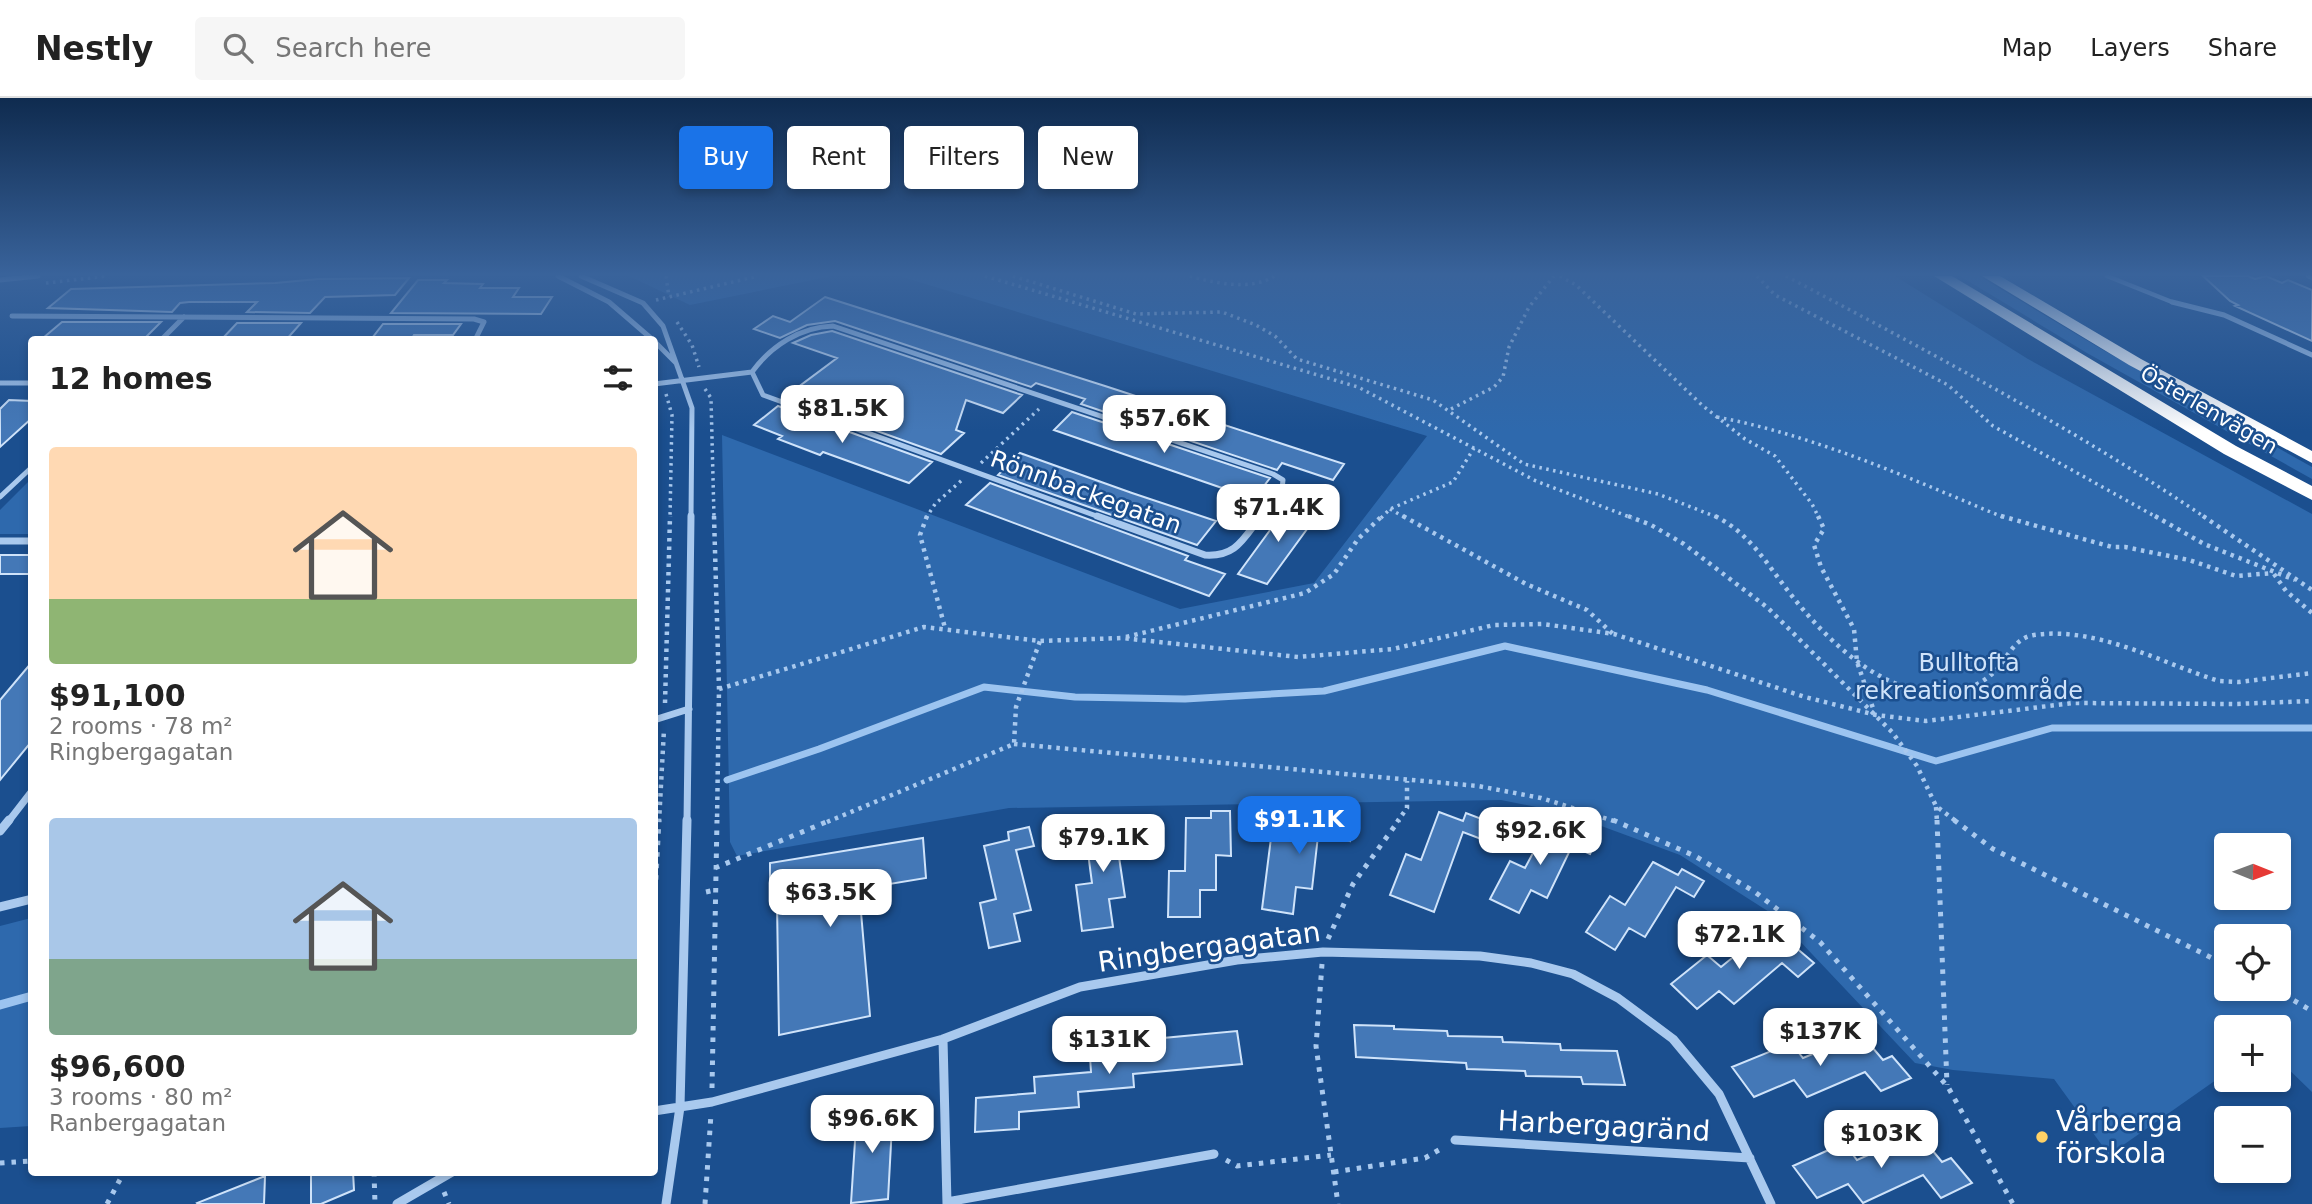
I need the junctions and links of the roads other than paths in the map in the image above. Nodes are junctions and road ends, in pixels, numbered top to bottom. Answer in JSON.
{"nodes":[{"id":1,"x":664,"y":328,"type":"edge"},
{"id":2,"x":810,"y":328,"type":"edge"},
{"id":3,"x":839,"y":328,"type":"edge"},
{"id":4,"x":2020,"y":328,"type":"edge"},
{"id":5,"x":2027,"y":328,"type":"edge"},
{"id":6,"x":2077,"y":328,"type":"edge"},
{"id":7,"x":2252,"y":328,"type":"edge"},
{"id":8,"x":658,"y":344,"type":"edge"},
{"id":9,"x":2312,"y":355,"type":"edge"},
{"id":10,"x":679,"y":365,"type":"junction"},
{"id":11,"x":752,"y":372,"type":"junction"},
{"id":12,"x":684,"y":381,"type":"junction"},
{"id":13,"x":0,"y":383,"type":"edge"},
{"id":14,"x":28,"y":383,"type":"edge"},
{"id":15,"x":658,"y":384,"type":"edge"},
{"id":16,"x":2231,"y":450,"type":"junction"},
{"id":17,"x":2312,"y":458,"type":"edge"},
{"id":18,"x":28,"y":471,"type":"edge"},
{"id":19,"x":2312,"y":494,"type":"edge"},
{"id":20,"x":0,"y":498,"type":"edge"},
{"id":21,"x":0,"y":541,"type":"edge"},
{"id":22,"x":28,"y":541,"type":"edge"},
{"id":23,"x":689,"y":709,"type":"junction"},
{"id":24,"x":658,"y":719,"type":"edge"},
{"id":25,"x":28,"y":796,"type":"edge"},
{"id":26,"x":0,"y":831,"type":"edge"},
{"id":27,"x":28,"y":900,"type":"edge"},
{"id":28,"x":0,"y":907,"type":"edge"},
{"id":29,"x":943,"y":1039,"type":"junction"},
{"id":30,"x":680,"y":1107,"type":"junction"},
{"id":31,"x":658,"y":1110,"type":"edge"},
{"id":32,"x":1455,"y":1140,"type":"road end"},
{"id":33,"x":1214,"y":1154,"type":"road end"},
{"id":34,"x":1750,"y":1158,"type":"junction"},
{"id":35,"x":445,"y":1176,"type":"edge"},
{"id":36,"x":947,"y":1203,"type":"edge"},
{"id":37,"x":397,"y":1204,"type":"edge"},
{"id":38,"x":666,"y":1204,"type":"edge"},
{"id":39,"x":1771,"y":1204,"type":"edge"}],
"edges":[{"from":1,"to":10,"type":"street"},
{"from":2,"to":11,"type":"street","name":"Rönnbackegatan"},
{"from":3,"to":11,"type":"street","name":"Rönnbackegatan"},
{"from":4,"to":16,"type":"highway"},
{"from":5,"to":16,"type":"highway","name":"Österlenvägen"},
{"from":6,"to":17,"type":"highway","name":"Österlenvägen"},
{"from":7,"to":9,"type":"street"},
{"from":8,"to":10,"type":"street"},
{"from":10,"to":12,"type":"street"},
{"from":11,"to":12,"type":"street"},
{"from":12,"to":15,"type":"street"},
{"from":12,"to":23,"type":"street"},
{"from":13,"to":14,"type":"street"},
{"from":16,"to":19,"type":"highway","name":"Österlenvägen"},
{"from":18,"to":20,"type":"street"},
{"from":21,"to":22,"type":"street"},
{"from":23,"to":24,"type":"street"},
{"from":23,"to":30,"type":"street"},
{"from":25,"to":26,"type":"street"},
{"from":27,"to":28,"type":"street"},
{"from":29,"to":30,"type":"street","name":"Ringbergagatan"},
{"from":29,"to":34,"type":"street","name":"Ringbergagatan"},
{"from":29,"to":36,"type":"street"},
{"from":30,"to":31,"type":"street","name":"Ringbergagatan"},
{"from":30,"to":38,"type":"street"},
{"from":32,"to":34,"type":"street","name":"Harbergagränd"},
{"from":33,"to":36,"type":"street"},
{"from":34,"to":39,"type":"street","name":"Ringbergagatan"},
{"from":35,"to":37,"type":"street"}]}
